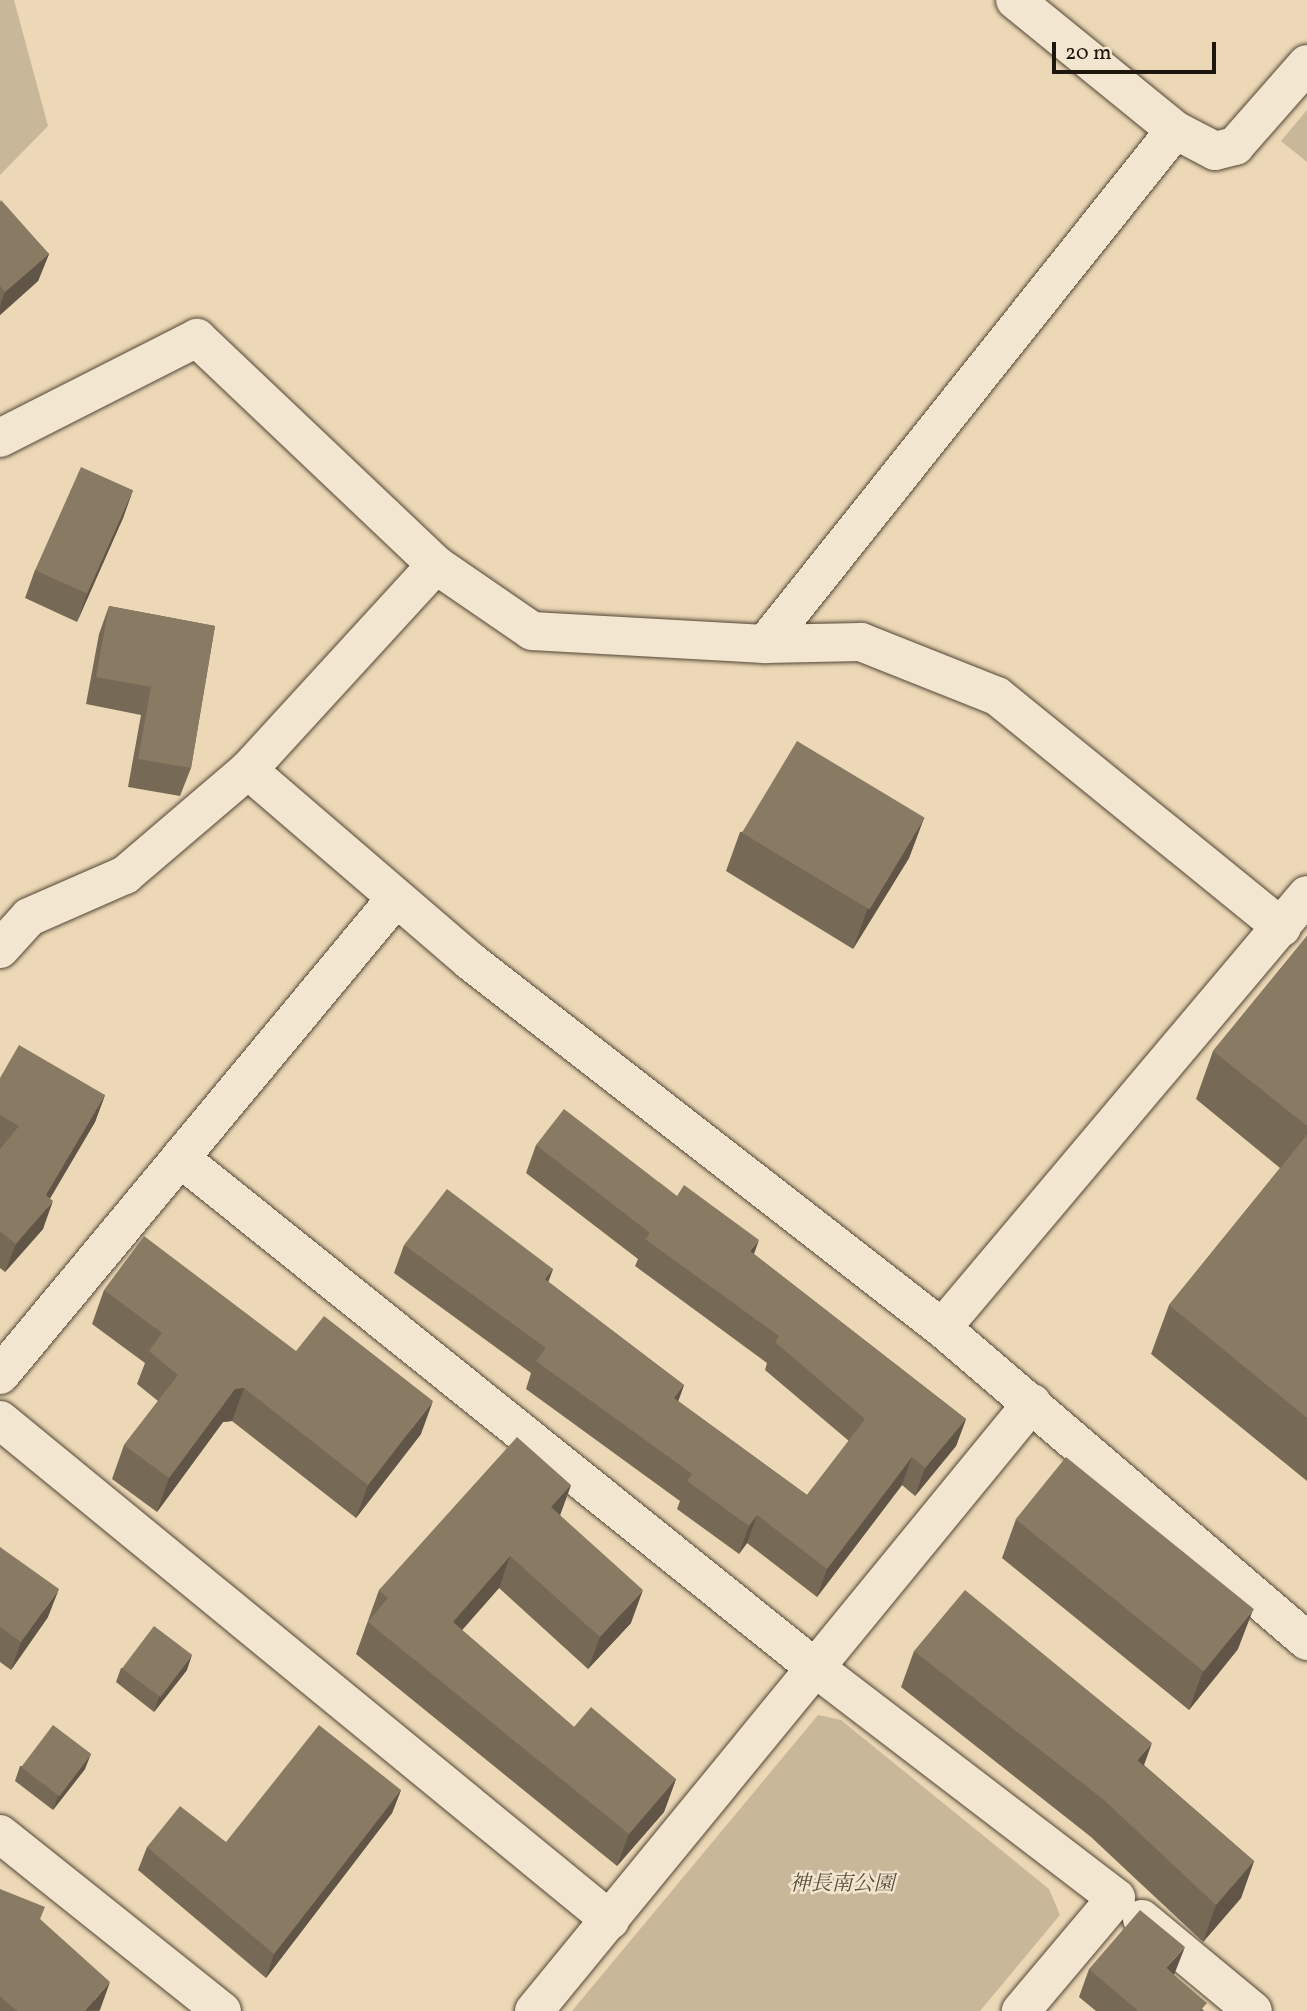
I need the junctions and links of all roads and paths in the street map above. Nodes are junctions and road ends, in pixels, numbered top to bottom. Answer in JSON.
{"nodes":[{"id":1,"x":1015,"y":0,"type":"edge"},
{"id":2,"x":1307,"y":64,"type":"edge"},
{"id":3,"x":1175,"y":130,"type":"junction"},
{"id":4,"x":0,"y":438,"type":"edge"},
{"id":5,"x":436,"y":565,"type":"junction"},
{"id":6,"x":765,"y":644,"type":"junction"},
{"id":7,"x":248,"y":770,"type":"junction"},
{"id":8,"x":1307,"y":895,"type":"edge"},
{"id":9,"x":396,"y":898,"type":"junction"},
{"id":10,"x":1282,"y":928,"type":"junction"},
{"id":11,"x":0,"y":948,"type":"edge"},
{"id":12,"x":180,"y":1158,"type":"junction"},
{"id":13,"x":942,"y":1328,"type":"junction"},
{"id":14,"x":0,"y":1375,"type":"edge"},
{"id":15,"x":1032,"y":1403,"type":"junction"},
{"id":16,"x":0,"y":1420,"type":"edge"},
{"id":17,"x":1307,"y":1641,"type":"edge"},
{"id":18,"x":814,"y":1667,"type":"junction"},
{"id":19,"x":0,"y":1834,"type":"edge"},
{"id":20,"x":1116,"y":1898,"type":"junction"},
{"id":21,"x":610,"y":1920,"type":"junction"},
{"id":22,"x":222,"y":2011,"type":"edge"},
{"id":23,"x":534,"y":2011,"type":"edge"},
{"id":24,"x":1021,"y":2011,"type":"edge"},
{"id":25,"x":1253,"y":2011,"type":"edge"}],
"edges":[{"from":1,"to":3,"type":"street"},
{"from":2,"to":3,"type":"street"},
{"from":3,"to":6,"type":"street"},
{"from":4,"to":5,"type":"street"},
{"from":5,"to":6,"type":"street"},
{"from":5,"to":7,"type":"street"},
{"from":6,"to":10,"type":"street"},
{"from":7,"to":9,"type":"street"},
{"from":7,"to":11,"type":"street"},
{"from":8,"to":10,"type":"street"},
{"from":9,"to":12,"type":"street"},
{"from":9,"to":13,"type":"street"},
{"from":10,"to":13,"type":"street"},
{"from":12,"to":14,"type":"street"},
{"from":12,"to":18,"type":"street"},
{"from":13,"to":15,"type":"street"},
{"from":15,"to":17,"type":"street"},
{"from":15,"to":18,"type":"street"},
{"from":16,"to":21,"type":"street"},
{"from":18,"to":20,"type":"street"},
{"from":18,"to":21,"type":"street"},
{"from":19,"to":22,"type":"street"},
{"from":20,"to":24,"type":"street"},
{"from":20,"to":25,"type":"street"},
{"from":21,"to":23,"type":"street"}]}
